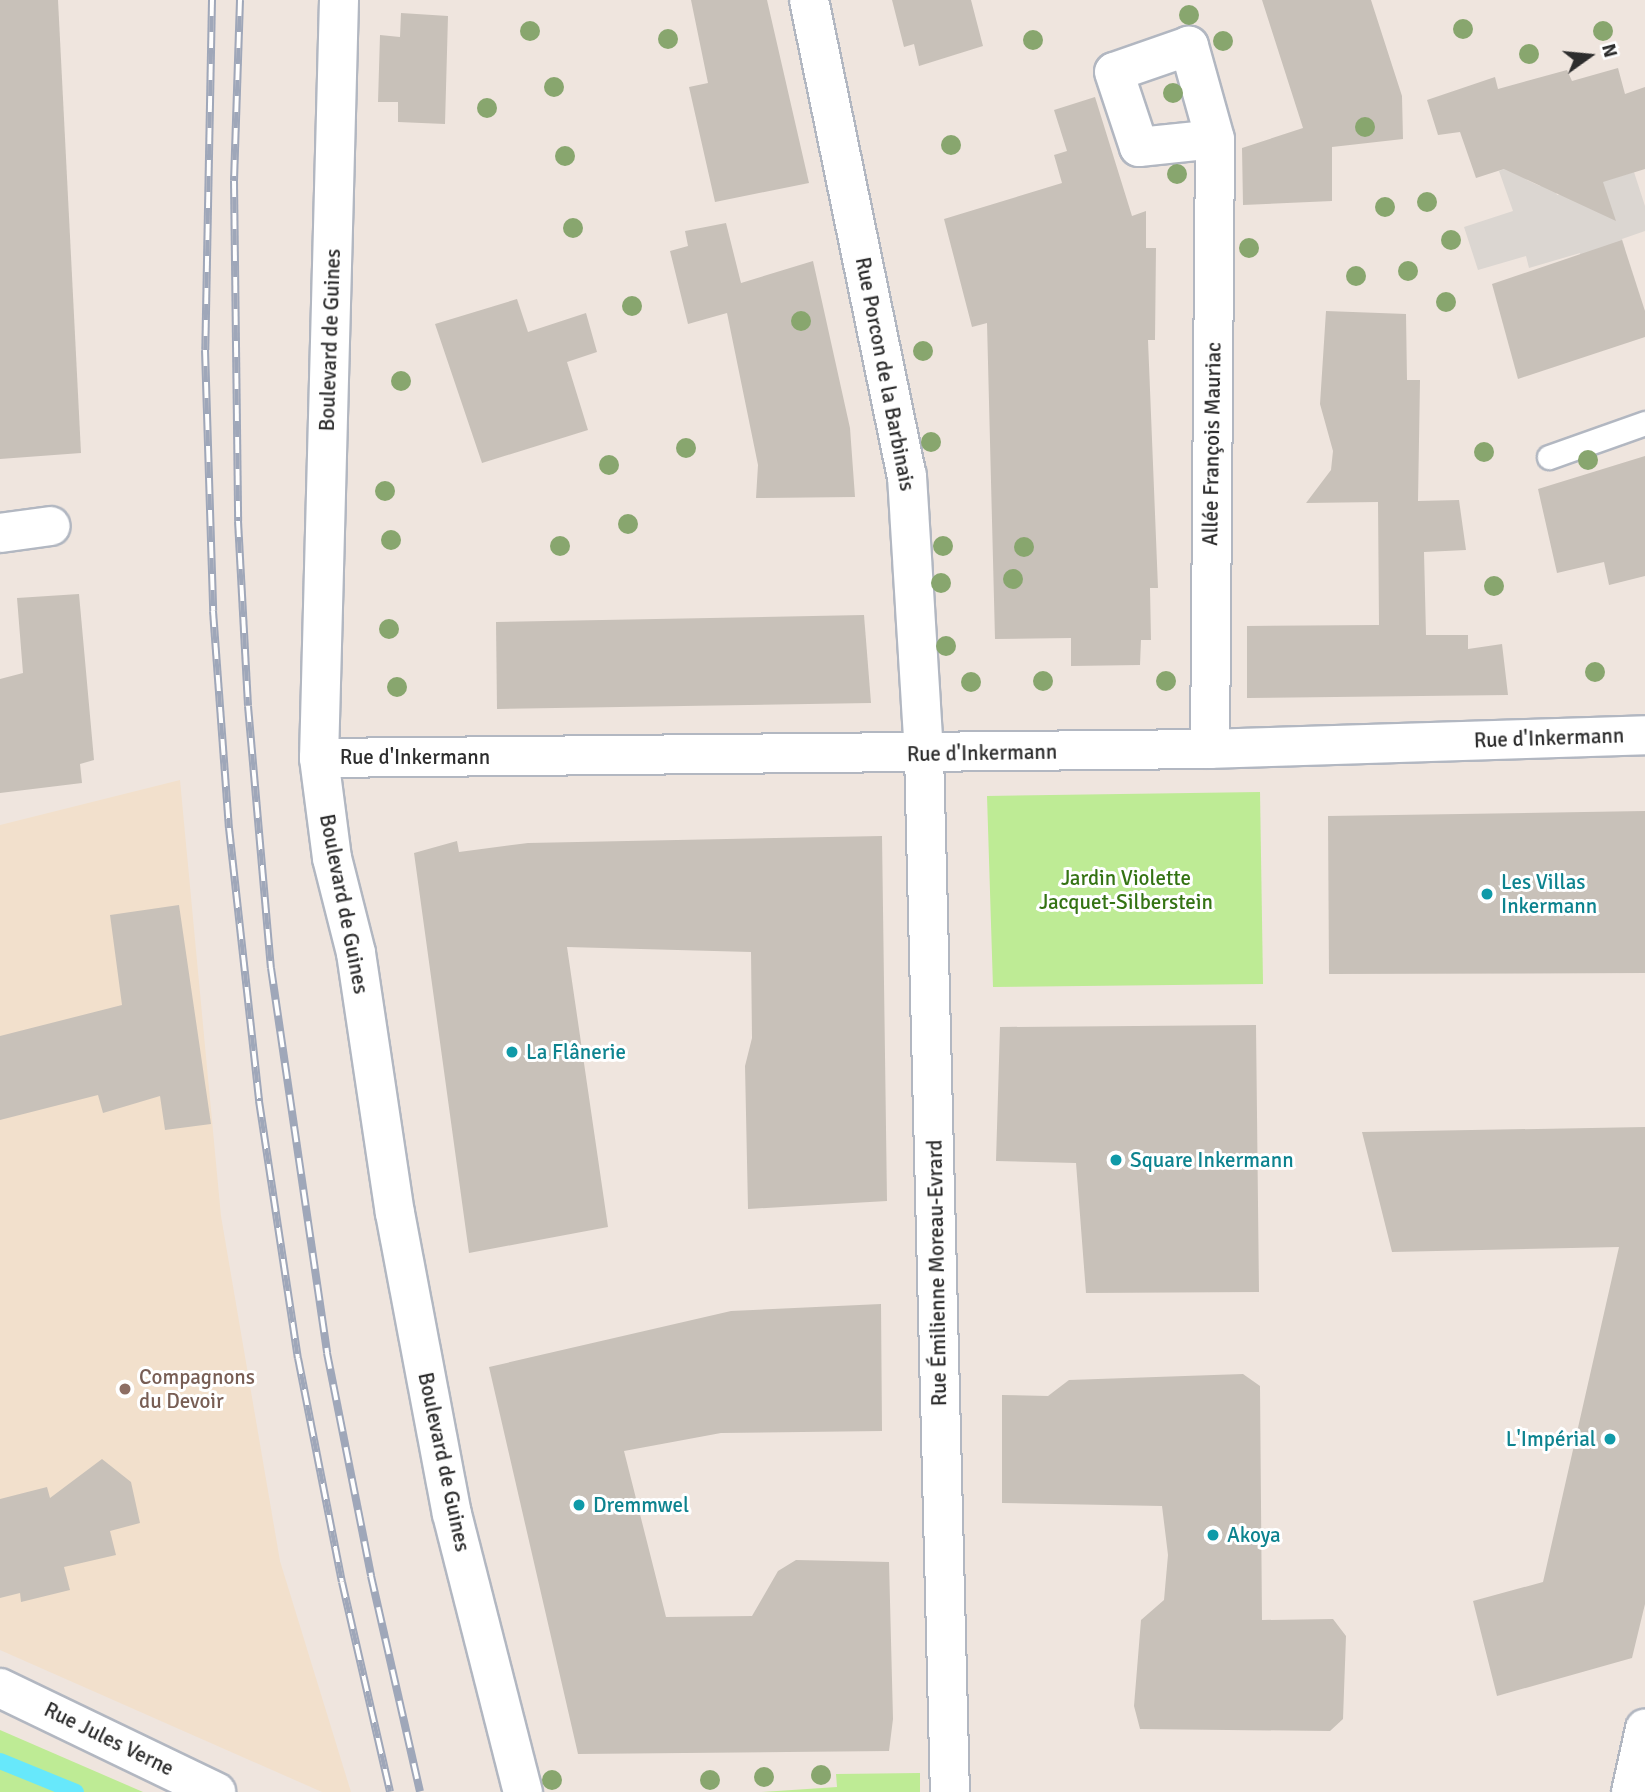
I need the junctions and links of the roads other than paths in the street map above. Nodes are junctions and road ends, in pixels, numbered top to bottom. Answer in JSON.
{"nodes":[{"id":1,"x":339,"y":0,"type":"edge"},
{"id":2,"x":809,"y":0,"type":"edge"},
{"id":3,"x":1215,"y":139,"type":"dead end"},
{"id":4,"x":1645,"y":423,"type":"edge"},
{"id":5,"x":1549,"y":457,"type":"dead end"},
{"id":6,"x":51,"y":526,"type":"dead end"},
{"id":7,"x":0,"y":533,"type":"edge"},
{"id":8,"x":1645,"y":735,"type":"edge"},
{"id":9,"x":1210,"y":749,"type":"junction"},
{"id":10,"x":924,"y":754,"type":"junction"},
{"id":11,"x":319,"y":758,"type":"junction"},
{"id":12,"x":0,"y":1688,"type":"edge"},
{"id":13,"x":1645,"y":1729,"type":"edge"},
{"id":14,"x":216,"y":1792,"type":"edge"},
{"id":15,"x":523,"y":1792,"type":"edge"},
{"id":16,"x":950,"y":1792,"type":"edge"},
{"id":17,"x":1631,"y":1792,"type":"edge"}],
"edges":[{"from":1,"to":11,"type":"street","name":"Boulevard de Guines"},
{"from":2,"to":10,"type":"street","name":"Rue Porcon de la Barbinais"},
{"from":3,"to":9,"type":"street","name":"Allée François Mauriac"},
{"from":4,"to":5,"type":"lane"},
{"from":6,"to":7,"type":"street"},
{"from":8,"to":9,"type":"street","name":"Rue d'Inkermann"},
{"from":9,"to":10,"type":"street","name":"Rue d'Inkermann"},
{"from":10,"to":11,"type":"street","name":"Rue d'Inkermann"},
{"from":10,"to":16,"type":"street","name":"Rue Émilienne Moreau-Evrard"},
{"from":11,"to":15,"type":"street","name":"Boulevard de Guines"},
{"from":12,"to":14,"type":"street","name":"Rue Jules Verne"},
{"from":13,"to":17,"type":"street"}]}
